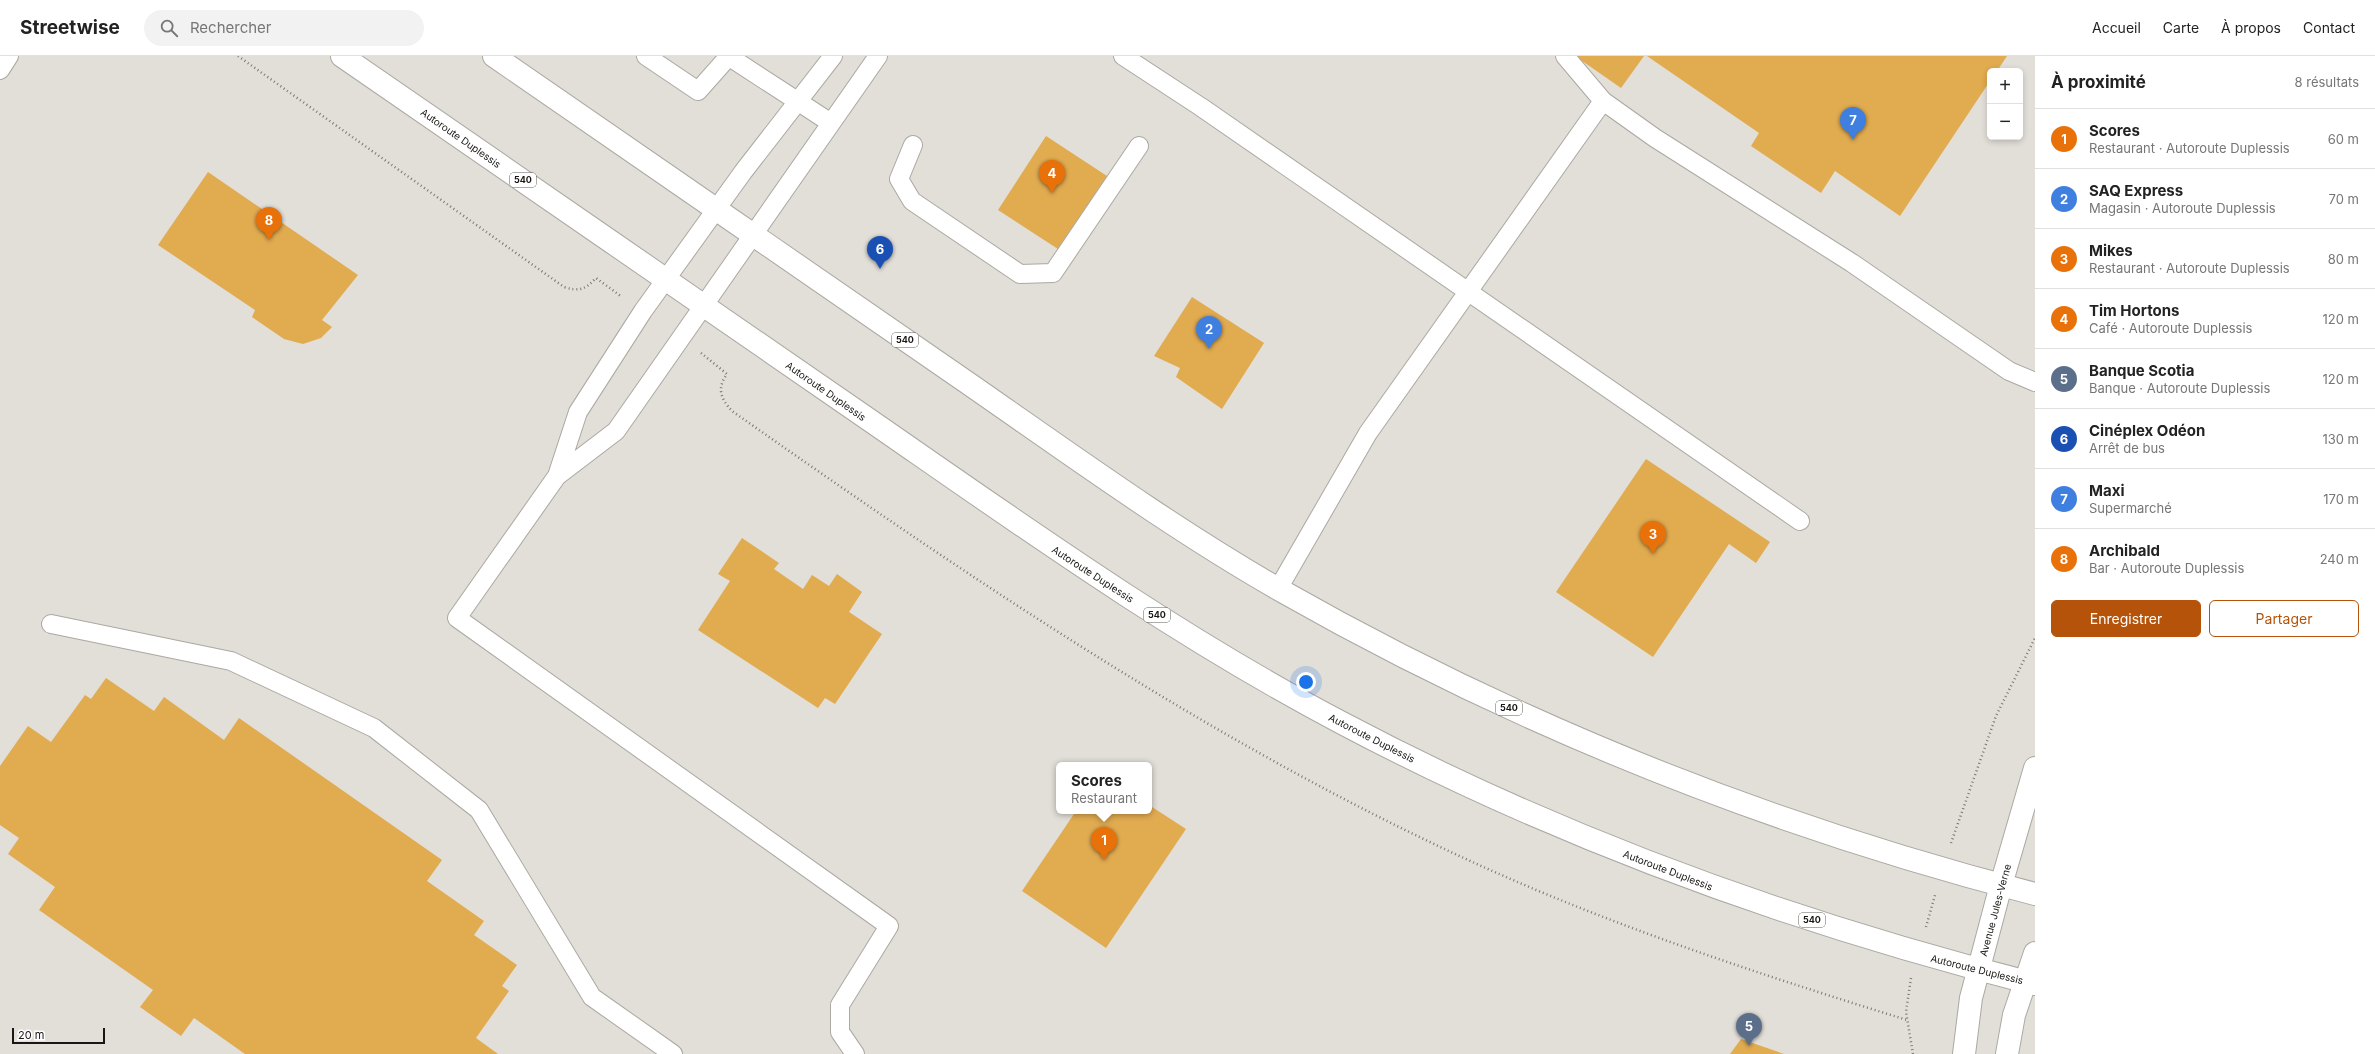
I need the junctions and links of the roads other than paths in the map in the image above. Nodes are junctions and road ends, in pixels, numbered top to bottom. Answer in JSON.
{"nodes":[{"id":1,"x":9,"y":56,"type":"edge"},
{"id":2,"x":342,"y":56,"type":"edge"},
{"id":3,"x":494,"y":56,"type":"edge"},
{"id":4,"x":646,"y":56,"type":"edge"},
{"id":5,"x":729,"y":56,"type":"edge"},
{"id":6,"x":833,"y":56,"type":"edge"},
{"id":7,"x":878,"y":56,"type":"edge"},
{"id":8,"x":1123,"y":56,"type":"edge"},
{"id":9,"x":1565,"y":56,"type":"edge"},
{"id":10,"x":0,"y":70,"type":"edge"},
{"id":11,"x":797,"y":100,"type":"junction"},
{"id":12,"x":1603,"y":101,"type":"junction"},
{"id":13,"x":831,"y":123,"type":"junction"},
{"id":14,"x":913,"y":145,"type":"dead end"},
{"id":15,"x":1139,"y":146,"type":"dead end"},
{"id":16,"x":716,"y":209,"type":"junction"},
{"id":17,"x":753,"y":234,"type":"junction"},
{"id":18,"x":666,"y":279,"type":"junction"},
{"id":19,"x":1468,"y":291,"type":"junction"},
{"id":20,"x":703,"y":305,"type":"junction"},
{"id":21,"x":2035,"y":382,"type":"edge"},
{"id":22,"x":557,"y":476,"type":"junction"},
{"id":23,"x":1800,"y":521,"type":"dead end"},
{"id":24,"x":1278,"y":589,"type":"junction"},
{"id":25,"x":51,"y":624,"type":"dead end"},
{"id":26,"x":2035,"y":768,"type":"edge"},
{"id":27,"x":2001,"y":885,"type":"junction"},
{"id":28,"x":2035,"y":894,"type":"edge"},
{"id":29,"x":2035,"y":953,"type":"edge"},
{"id":30,"x":1979,"y":969,"type":"junction"},
{"id":31,"x":2030,"y":982,"type":"edge"},
{"id":32,"x":673,"y":1054,"type":"edge"},
{"id":33,"x":855,"y":1054,"type":"edge"},
{"id":34,"x":1964,"y":1054,"type":"edge"},
{"id":35,"x":2007,"y":1054,"type":"edge"}],
"edges":[{"from":1,"to":10,"type":"lane"},
{"from":2,"to":18,"type":"main road","name":"Autoroute Duplessis","number":"540"},
{"from":3,"to":16,"type":"main road","number":"540"},
{"from":4,"to":5,"type":"lane"},
{"from":5,"to":11,"type":"lane"},
{"from":6,"to":11,"type":"lane"},
{"from":7,"to":13,"type":"lane"},
{"from":8,"to":19,"type":"lane"},
{"from":9,"to":12,"type":"lane"},
{"from":11,"to":13,"type":"lane"},
{"from":11,"to":16,"type":"lane"},
{"from":12,"to":19,"type":"lane"},
{"from":12,"to":21,"type":"lane"},
{"from":13,"to":17,"type":"lane"},
{"from":14,"to":15,"type":"lane"},
{"from":16,"to":17,"type":"main road","number":"540"},
{"from":16,"to":18,"type":"lane"},
{"from":17,"to":20,"type":"lane"},
{"from":17,"to":24,"type":"main road","number":"540"},
{"from":18,"to":20,"type":"main road","name":"Autoroute Duplessis","number":"540"},
{"from":18,"to":22,"type":"lane"},
{"from":19,"to":23,"type":"lane"},
{"from":19,"to":24,"type":"lane"},
{"from":20,"to":22,"type":"lane"},
{"from":20,"to":30,"type":"main road","name":"Autoroute Duplessis","number":"540"},
{"from":22,"to":33,"type":"lane"},
{"from":24,"to":27,"type":"main road","number":"540"},
{"from":25,"to":32,"type":"lane"},
{"from":26,"to":27,"type":"main road","name":"Avenue Jules-Verne"},
{"from":27,"to":28,"type":"main road","number":"540"},
{"from":27,"to":30,"type":"main road","name":"Avenue Jules-Verne"},
{"from":29,"to":31,"type":"main road"},
{"from":30,"to":31,"type":"main road","name":"Autoroute Duplessis","number":"540"},
{"from":30,"to":34,"type":"main road","name":"Avenue Jules-Verne"},
{"from":31,"to":35,"type":"main road"}]}
